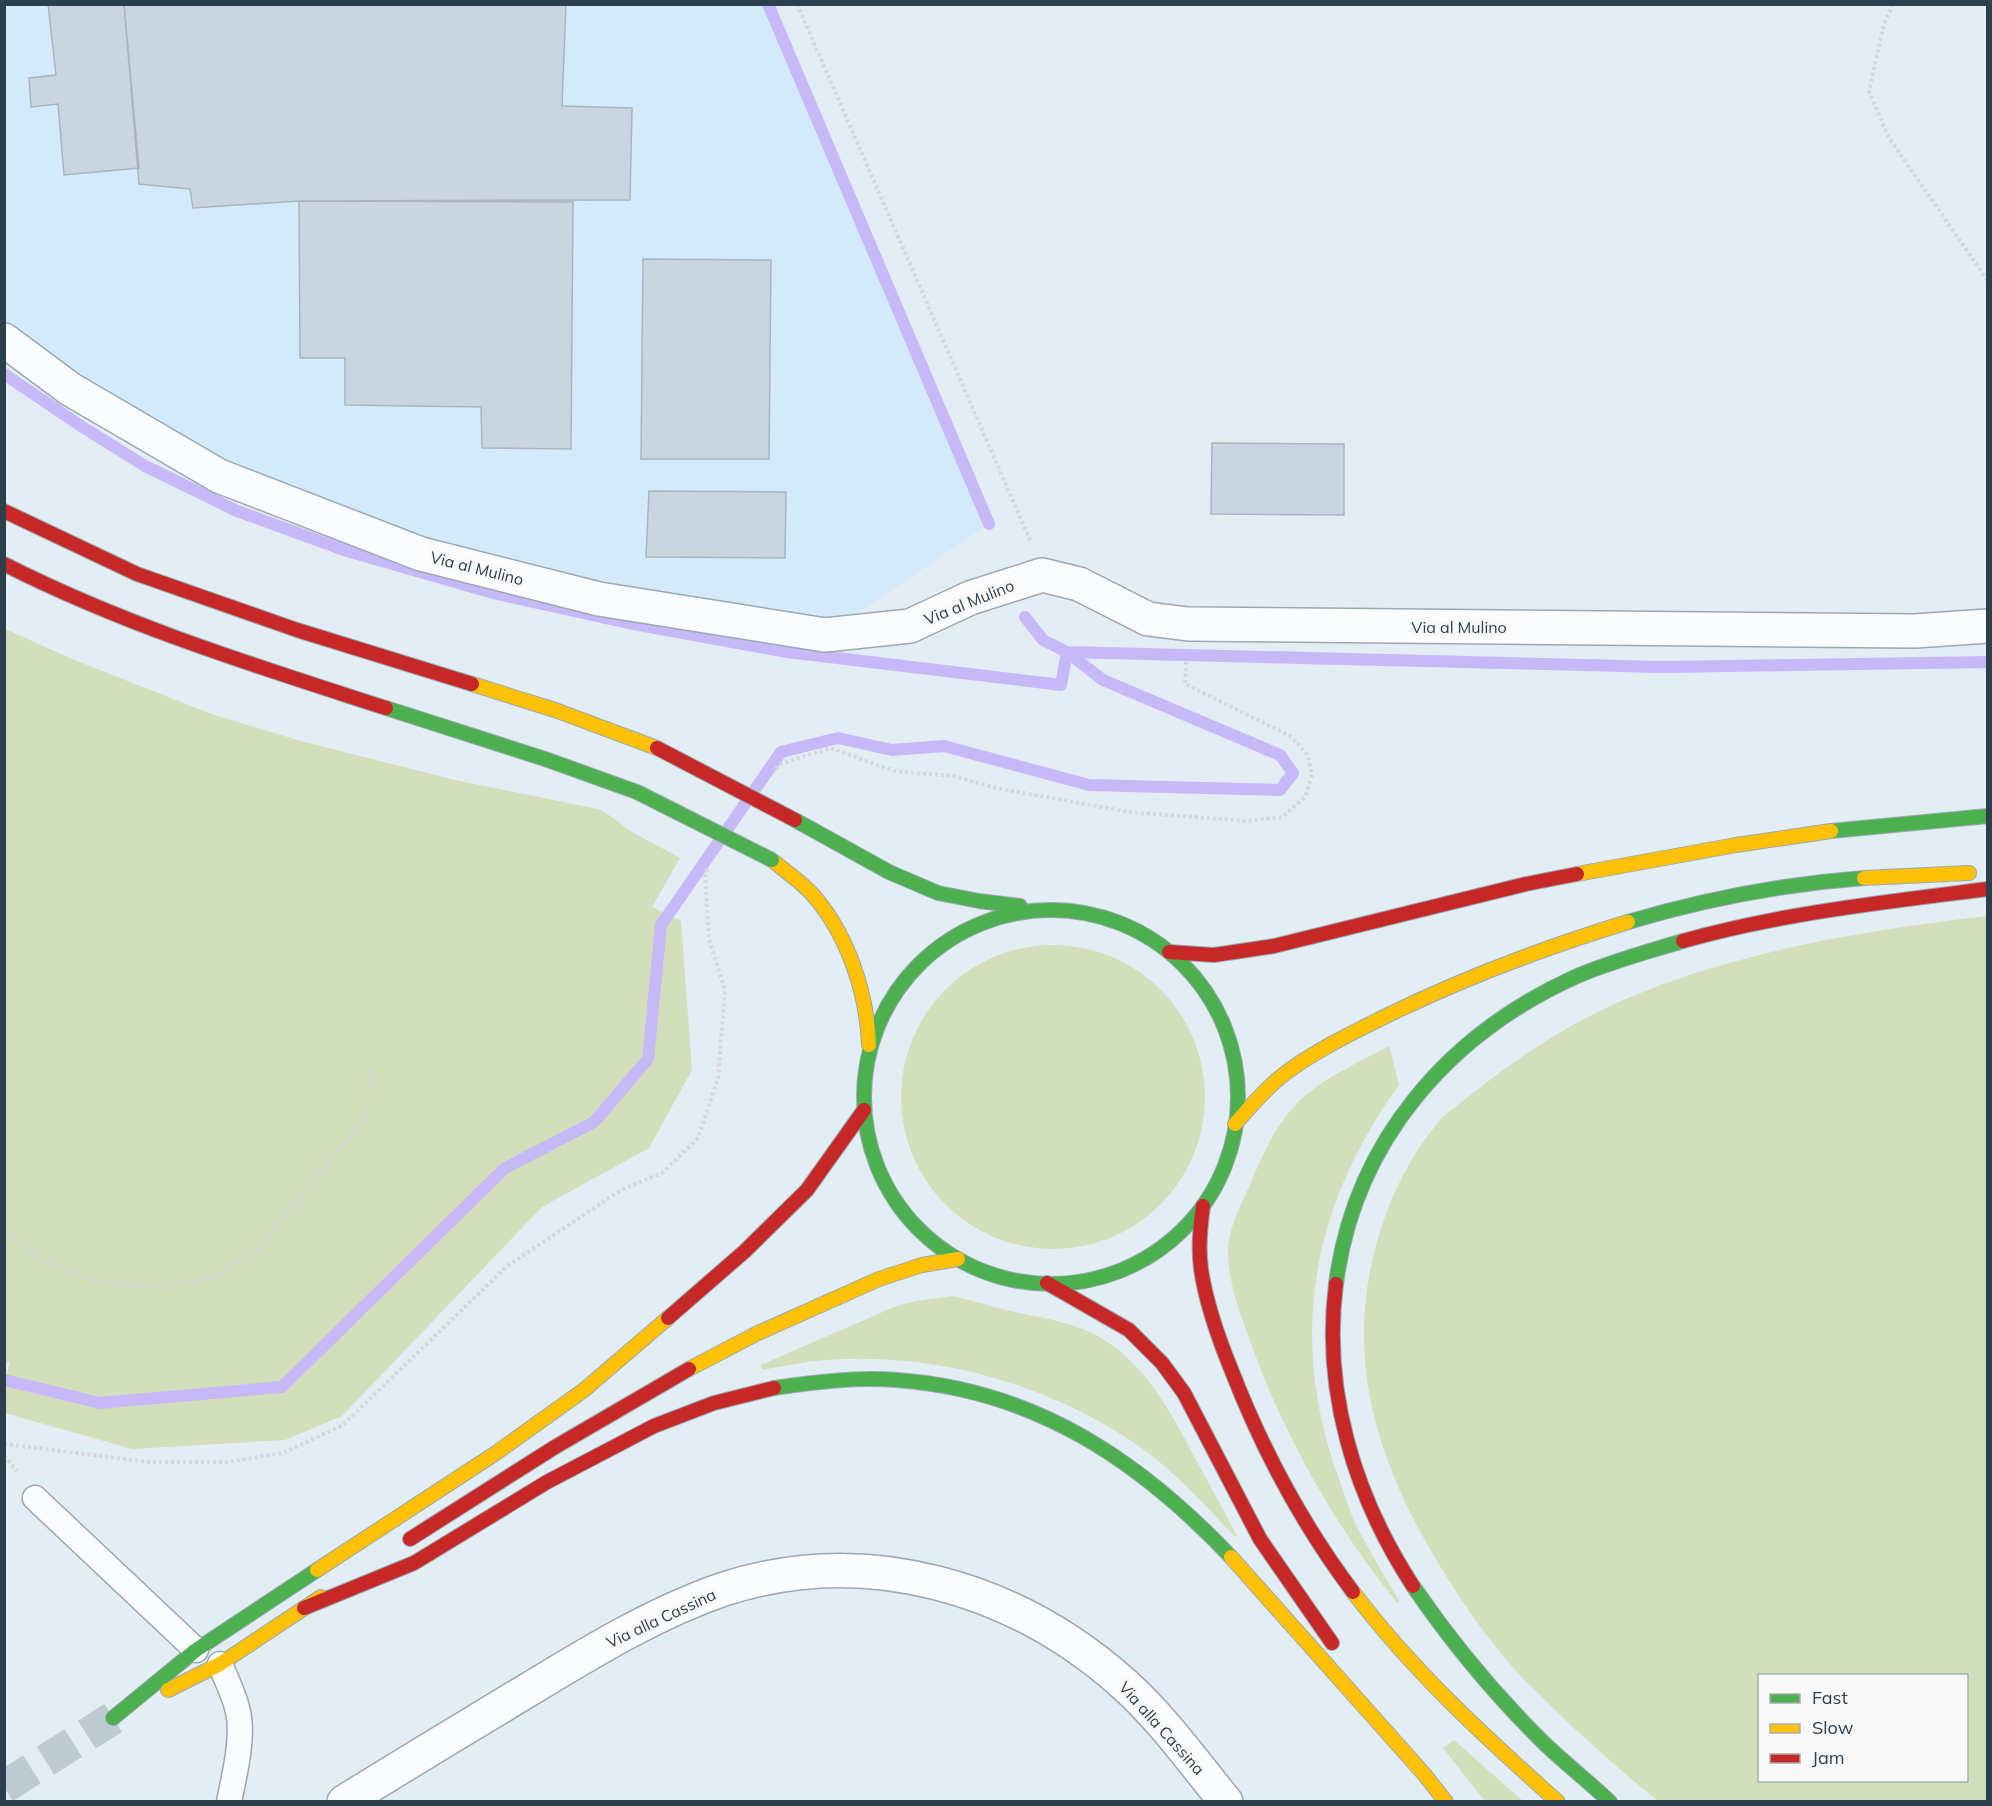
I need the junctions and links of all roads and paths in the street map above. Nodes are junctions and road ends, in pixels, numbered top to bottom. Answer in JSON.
{"nodes":[{"id":1,"x":797,"y":4,"type":"edge"},
{"id":2,"x":1893,"y":4,"type":"edge"},
{"id":3,"x":1988,"y":281,"type":"edge"},
{"id":4,"x":4,"y":340,"type":"edge"},
{"id":5,"x":4,"y":511,"type":"edge"},
{"id":6,"x":4,"y":564,"type":"edge"},
{"id":7,"x":1042,"y":575,"type":"junction"},
{"id":8,"x":1988,"y":626,"type":"edge"},
{"id":9,"x":1185,"y":684,"type":"dead end"},
{"id":10,"x":773,"y":774,"type":"dead end"},
{"id":11,"x":1988,"y":816,"type":"edge"},
{"id":12,"x":712,"y":862,"type":"dead end"},
{"id":13,"x":1988,"y":873,"type":"edge"},
{"id":14,"x":1988,"y":889,"type":"edge"},
{"id":15,"x":1055,"y":909,"type":"junction"},
{"id":16,"x":1169,"y":952,"type":"junction"},
{"id":17,"x":869,"y":1055,"type":"junction"},
{"id":18,"x":370,"y":1069,"type":"dead end"},
{"id":19,"x":864,"y":1110,"type":"junction"},
{"id":20,"x":1235,"y":1124,"type":"junction"},
{"id":21,"x":1203,"y":1206,"type":"junction"},
{"id":22,"x":4,"y":1231,"type":"edge"},
{"id":23,"x":958,"y":1259,"type":"junction"},
{"id":24,"x":1047,"y":1283,"type":"junction"},
{"id":25,"x":4,"y":1444,"type":"edge"},
{"id":26,"x":36,"y":1498,"type":"dead end"},
{"id":27,"x":403,"y":1544,"type":"dead end"},
{"id":28,"x":363,"y":1569,"type":"dead end"},
{"id":29,"x":304,"y":1608,"type":"junction"},
{"id":30,"x":196,"y":1650,"type":"junction"},
{"id":31,"x":1341,"y":1656,"type":"dead end"},
{"id":32,"x":220,"y":1664,"type":"junction"},
{"id":33,"x":1355,"y":1676,"type":"dead end"},
{"id":34,"x":1424,"y":1774,"type":"junction"},
{"id":35,"x":229,"y":1802,"type":"edge"},
{"id":36,"x":344,"y":1802,"type":"edge"},
{"id":37,"x":1226,"y":1802,"type":"edge"},
{"id":38,"x":1446,"y":1802,"type":"edge"},
{"id":39,"x":1558,"y":1802,"type":"edge"},
{"id":40,"x":1610,"y":1802,"type":"edge"}],
"edges":[{"from":1,"to":7,"type":"path"},
{"from":2,"to":3,"type":"path"},
{"from":4,"to":7,"type":"street","name":"Via al Mulino"},
{"from":5,"to":15,"type":"highway","bridge":true},
{"from":6,"to":17,"type":"highway","bridge":true},
{"from":7,"to":8,"type":"street","name":"Via al Mulino"},
{"from":9,"to":10,"type":"path"},
{"from":11,"to":16,"type":"highway"},
{"from":12,"to":25,"type":"path"},
{"from":13,"to":20,"type":"highway"},
{"from":14,"to":40,"type":"highway"},
{"from":15,"to":16,"type":"highway"},
{"from":15,"to":17,"type":"highway"},
{"from":16,"to":20,"type":"highway"},
{"from":17,"to":19,"type":"highway"},
{"from":18,"to":22,"type":"path"},
{"from":19,"to":23,"type":"highway"},
{"from":19,"to":30,"type":"highway"},
{"from":20,"to":21,"type":"highway"},
{"from":21,"to":24,"type":"highway"},
{"from":21,"to":39,"type":"highway"},
{"from":23,"to":24,"type":"highway"},
{"from":23,"to":27,"type":"highway"},
{"from":24,"to":31,"type":"highway"},
{"from":26,"to":30,"type":"lane"},
{"from":28,"to":29,"type":"highway"},
{"from":29,"to":32,"type":"highway"},
{"from":29,"to":34,"type":"highway"},
{"from":30,"to":32,"type":"highway"},
{"from":32,"to":35,"type":"lane"},
{"from":33,"to":34,"type":"highway"},
{"from":34,"to":38,"type":"highway"},
{"from":36,"to":37,"type":"street","name":"Via alla Cassina"}]}
